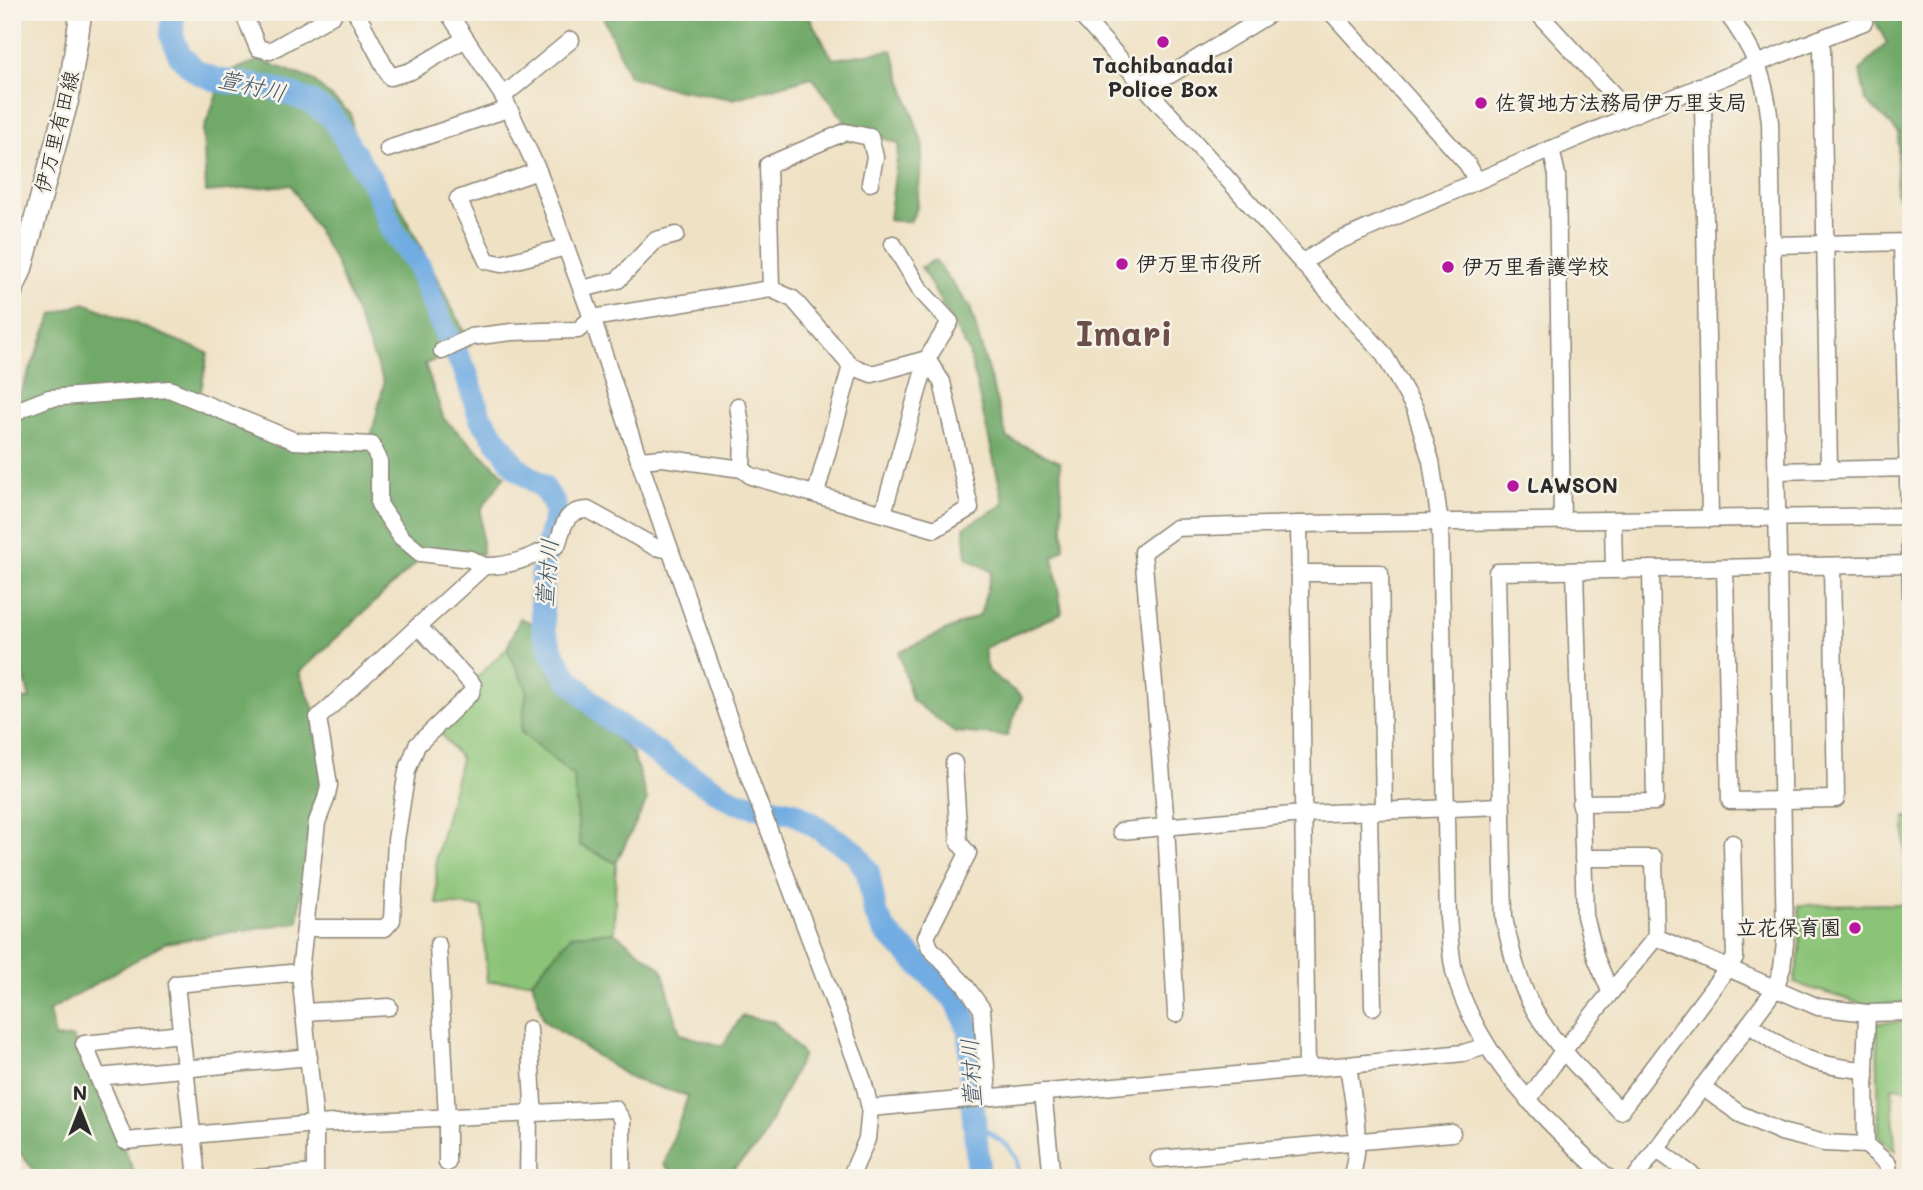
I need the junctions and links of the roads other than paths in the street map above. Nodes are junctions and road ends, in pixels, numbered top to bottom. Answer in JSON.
{"nodes":[{"id":1,"x":81,"y":12,"type":"edge"},
{"id":2,"x":243,"y":12,"type":"edge"},
{"id":3,"x":356,"y":12,"type":"edge"},
{"id":4,"x":448,"y":12,"type":"edge"},
{"id":5,"x":1078,"y":12,"type":"edge"},
{"id":6,"x":1273,"y":12,"type":"edge"},
{"id":7,"x":1331,"y":12,"type":"edge"},
{"id":8,"x":1537,"y":12,"type":"edge"},
{"id":9,"x":1726,"y":12,"type":"edge"},
{"id":10,"x":333,"y":14,"type":"edge"},
{"id":11,"x":1864,"y":22,"type":"dead end"},
{"id":12,"x":465,"y":39,"type":"junction"},
{"id":13,"x":1819,"y":39,"type":"junction"},
{"id":14,"x":571,"y":40,"type":"dead end"},
{"id":15,"x":1758,"y":62,"type":"junction"},
{"id":16,"x":1141,"y":82,"type":"junction"},
{"id":17,"x":1699,"y":86,"type":"junction"},
{"id":18,"x":505,"y":103,"type":"junction"},
{"id":19,"x":1625,"y":117,"type":"junction"},
{"id":20,"x":388,"y":149,"type":"dead end"},
{"id":21,"x":1551,"y":149,"type":"junction"},
{"id":22,"x":538,"y":171,"type":"junction"},
{"id":23,"x":1477,"y":181,"type":"junction"},
{"id":24,"x":870,"y":183,"type":"dead end"},
{"id":25,"x":676,"y":235,"type":"dead end"},
{"id":26,"x":1907,"y":243,"type":"edge"},
{"id":27,"x":893,"y":244,"type":"dead end"},
{"id":28,"x":1826,"y":244,"type":"junction"},
{"id":29,"x":1772,"y":245,"type":"junction"},
{"id":30,"x":566,"y":247,"type":"junction"},
{"id":31,"x":1303,"y":262,"type":"junction"},
{"id":32,"x":582,"y":289,"type":"junction"},
{"id":33,"x":771,"y":289,"type":"junction"},
{"id":34,"x":12,"y":291,"type":"edge"},
{"id":35,"x":592,"y":318,"type":"junction"},
{"id":36,"x":442,"y":351,"type":"dead end"},
{"id":37,"x":927,"y":359,"type":"junction"},
{"id":38,"x":851,"y":366,"type":"junction"},
{"id":39,"x":738,"y":405,"type":"dead end"},
{"id":40,"x":12,"y":416,"type":"edge"},
{"id":41,"x":639,"y":460,"type":"junction"},
{"id":42,"x":1909,"y":468,"type":"edge"},
{"id":43,"x":743,"y":469,"type":"junction"},
{"id":44,"x":1829,"y":470,"type":"junction"},
{"id":45,"x":1777,"y":471,"type":"junction"},
{"id":46,"x":816,"y":493,"type":"junction"},
{"id":47,"x":883,"y":513,"type":"junction"},
{"id":48,"x":1910,"y":516,"type":"edge"},
{"id":49,"x":1710,"y":519,"type":"junction"},
{"id":50,"x":1777,"y":519,"type":"junction"},
{"id":51,"x":1562,"y":521,"type":"junction"},
{"id":52,"x":1613,"y":521,"type":"junction"},
{"id":53,"x":1440,"y":523,"type":"junction"},
{"id":54,"x":1299,"y":524,"type":"junction"},
{"id":55,"x":670,"y":550,"type":"junction"},
{"id":56,"x":1910,"y":565,"type":"edge"},
{"id":57,"x":484,"y":566,"type":"junction"},
{"id":58,"x":1832,"y":566,"type":"junction"},
{"id":59,"x":1778,"y":567,"type":"junction"},
{"id":60,"x":1725,"y":568,"type":"junction"},
{"id":61,"x":1651,"y":569,"type":"junction"},
{"id":62,"x":1614,"y":570,"type":"junction"},
{"id":63,"x":1575,"y":571,"type":"junction"},
{"id":64,"x":1300,"y":573,"type":"junction"},
{"id":65,"x":1911,"y":597,"type":"edge"},
{"id":66,"x":418,"y":626,"type":"junction"},
{"id":67,"x":954,"y":763,"type":"dead end"},
{"id":68,"x":1783,"y":800,"type":"junction"},
{"id":69,"x":1580,"y":803,"type":"junction"},
{"id":70,"x":1501,"y":806,"type":"junction"},
{"id":71,"x":1446,"y":808,"type":"junction"},
{"id":72,"x":1376,"y":811,"type":"junction"},
{"id":73,"x":1303,"y":814,"type":"junction"},
{"id":74,"x":1166,"y":826,"type":"junction"},
{"id":75,"x":1121,"y":831,"type":"dead end"},
{"id":76,"x":1732,"y":843,"type":"dead end"},
{"id":77,"x":1583,"y":858,"type":"junction"},
{"id":78,"x":306,"y":928,"type":"junction"},
{"id":79,"x":1656,"y":937,"type":"junction"},
{"id":80,"x":438,"y":945,"type":"dead end"},
{"id":81,"x":1729,"y":968,"type":"junction"},
{"id":82,"x":300,"y":972,"type":"junction"},
{"id":83,"x":1775,"y":989,"type":"junction"},
{"id":84,"x":1610,"y":991,"type":"junction"},
{"id":85,"x":389,"y":1007,"type":"dead end"},
{"id":86,"x":1373,"y":1007,"type":"dead end"},
{"id":87,"x":304,"y":1012,"type":"junction"},
{"id":88,"x":1911,"y":1012,"type":"edge"},
{"id":89,"x":1867,"y":1013,"type":"junction"},
{"id":90,"x":1176,"y":1014,"type":"dead end"},
{"id":91,"x":1749,"y":1024,"type":"junction"},
{"id":92,"x":529,"y":1029,"type":"dead end"},
{"id":93,"x":182,"y":1034,"type":"junction"},
{"id":94,"x":1487,"y":1046,"type":"junction"},
{"id":95,"x":1563,"y":1051,"type":"junction"},
{"id":96,"x":309,"y":1057,"type":"junction"},
{"id":97,"x":1348,"y":1065,"type":"junction"},
{"id":98,"x":186,"y":1069,"type":"junction"},
{"id":99,"x":1307,"y":1069,"type":"junction"},
{"id":100,"x":1865,"y":1070,"type":"junction"},
{"id":101,"x":98,"y":1077,"type":"junction"},
{"id":102,"x":1702,"y":1087,"type":"junction"},
{"id":103,"x":1043,"y":1092,"type":"junction"},
{"id":104,"x":988,"y":1097,"type":"junction"},
{"id":105,"x":1528,"y":1100,"type":"junction"},
{"id":106,"x":870,"y":1108,"type":"junction"},
{"id":107,"x":529,"y":1115,"type":"junction"},
{"id":108,"x":447,"y":1118,"type":"junction"},
{"id":109,"x":315,"y":1124,"type":"junction"},
{"id":110,"x":1452,"y":1133,"type":"dead end"},
{"id":111,"x":192,"y":1136,"type":"junction"},
{"id":112,"x":1357,"y":1141,"type":"junction"},
{"id":113,"x":1866,"y":1145,"type":"junction"},
{"id":114,"x":1656,"y":1149,"type":"junction"},
{"id":115,"x":1159,"y":1159,"type":"dead end"},
{"id":116,"x":447,"y":1163,"type":"dead end"},
{"id":117,"x":12,"y":1173,"type":"edge"},
{"id":118,"x":315,"y":1176,"type":"edge"},
{"id":119,"x":17,"y":1178,"type":"edge"},
{"id":120,"x":197,"y":1178,"type":"edge"},
{"id":121,"x":256,"y":1178,"type":"edge"},
{"id":122,"x":528,"y":1178,"type":"edge"},
{"id":123,"x":622,"y":1178,"type":"edge"},
{"id":124,"x":850,"y":1178,"type":"edge"},
{"id":125,"x":1052,"y":1178,"type":"edge"},
{"id":126,"x":1351,"y":1178,"type":"edge"},
{"id":127,"x":1608,"y":1178,"type":"edge"},
{"id":128,"x":1635,"y":1178,"type":"edge"},
{"id":129,"x":1696,"y":1178,"type":"edge"},
{"id":130,"x":1889,"y":1178,"type":"edge"}],
"edges":[{"from":1,"to":34,"type":"main road","name":"伊万里有田線"},
{"from":2,"to":10,"type":"street"},
{"from":3,"to":10,"type":"street"},
{"from":3,"to":12,"type":"street"},
{"from":4,"to":12,"type":"street"},
{"from":5,"to":16,"type":"street"},
{"from":6,"to":16,"type":"street"},
{"from":7,"to":23,"type":"street"},
{"from":8,"to":19,"type":"street"},
{"from":9,"to":15,"type":"street"},
{"from":11,"to":13,"type":"street"},
{"from":12,"to":18,"type":"street"},
{"from":13,"to":15,"type":"street"},
{"from":13,"to":28,"type":"street"},
{"from":14,"to":18,"type":"street"},
{"from":15,"to":17,"type":"street"},
{"from":15,"to":29,"type":"street"},
{"from":16,"to":31,"type":"street"},
{"from":17,"to":19,"type":"street"},
{"from":17,"to":49,"type":"street"},
{"from":18,"to":20,"type":"street"},
{"from":18,"to":22,"type":"street"},
{"from":19,"to":21,"type":"street"},
{"from":21,"to":23,"type":"street"},
{"from":21,"to":51,"type":"street"},
{"from":22,"to":30,"type":"street"},
{"from":22,"to":30,"type":"street"},
{"from":23,"to":31,"type":"street"},
{"from":24,"to":33,"type":"street"},
{"from":25,"to":32,"type":"street"},
{"from":26,"to":28,"type":"street"},
{"from":26,"to":42,"type":"street"},
{"from":27,"to":37,"type":"street"},
{"from":28,"to":29,"type":"street"},
{"from":28,"to":44,"type":"street"},
{"from":29,"to":45,"type":"street"},
{"from":30,"to":32,"type":"street"},
{"from":31,"to":53,"type":"street"},
{"from":32,"to":35,"type":"street"},
{"from":33,"to":35,"type":"street"},
{"from":33,"to":38,"type":"street"},
{"from":35,"to":36,"type":"street"},
{"from":35,"to":41,"type":"street"},
{"from":37,"to":38,"type":"street"},
{"from":37,"to":47,"type":"street"},
{"from":37,"to":47,"type":"street"},
{"from":38,"to":46,"type":"street"},
{"from":39,"to":43,"type":"street"},
{"from":40,"to":57,"type":"street"},
{"from":41,"to":43,"type":"street"},
{"from":41,"to":55,"type":"street"},
{"from":42,"to":44,"type":"street"},
{"from":42,"to":48,"type":"street"},
{"from":43,"to":46,"type":"street"},
{"from":44,"to":45,"type":"street"},
{"from":45,"to":50,"type":"street"},
{"from":46,"to":47,"type":"street"},
{"from":48,"to":50,"type":"street"},
{"from":48,"to":56,"type":"street"},
{"from":49,"to":50,"type":"street"},
{"from":49,"to":52,"type":"street"},
{"from":50,"to":59,"type":"street"},
{"from":51,"to":52,"type":"street"},
{"from":51,"to":53,"type":"street"},
{"from":52,"to":62,"type":"street"},
{"from":53,"to":54,"type":"street"},
{"from":53,"to":71,"type":"street"},
{"from":54,"to":64,"type":"street"},
{"from":54,"to":74,"type":"street"},
{"from":55,"to":57,"type":"street"},
{"from":55,"to":106,"type":"street"},
{"from":56,"to":58,"type":"street"},
{"from":56,"to":65,"type":"street"},
{"from":57,"to":66,"type":"street"},
{"from":58,"to":59,"type":"street"},
{"from":58,"to":68,"type":"street"},
{"from":59,"to":60,"type":"street"},
{"from":59,"to":68,"type":"street"},
{"from":60,"to":61,"type":"street"},
{"from":60,"to":68,"type":"street"},
{"from":61,"to":62,"type":"street"},
{"from":61,"to":69,"type":"street"},
{"from":62,"to":63,"type":"street"},
{"from":63,"to":69,"type":"street"},
{"from":63,"to":70,"type":"street"},
{"from":64,"to":72,"type":"street"},
{"from":64,"to":73,"type":"street"},
{"from":66,"to":78,"type":"street"},
{"from":66,"to":78,"type":"street"},
{"from":67,"to":104,"type":"street"},
{"from":68,"to":83,"type":"street"},
{"from":69,"to":77,"type":"street"},
{"from":70,"to":71,"type":"street"},
{"from":70,"to":95,"type":"street"},
{"from":71,"to":72,"type":"street"},
{"from":71,"to":94,"type":"street"},
{"from":72,"to":73,"type":"street"},
{"from":72,"to":86,"type":"street"},
{"from":73,"to":74,"type":"street"},
{"from":73,"to":99,"type":"street"},
{"from":74,"to":75,"type":"street"},
{"from":74,"to":90,"type":"street"},
{"from":76,"to":81,"type":"street"},
{"from":77,"to":79,"type":"street"},
{"from":77,"to":84,"type":"street"},
{"from":78,"to":82,"type":"street"},
{"from":79,"to":81,"type":"street"},
{"from":79,"to":84,"type":"street"},
{"from":80,"to":108,"type":"street"},
{"from":81,"to":83,"type":"street"},
{"from":81,"to":95,"type":"street"},
{"from":82,"to":87,"type":"street"},
{"from":82,"to":93,"type":"street"},
{"from":83,"to":89,"type":"street"},
{"from":83,"to":91,"type":"street"},
{"from":84,"to":95,"type":"street"},
{"from":85,"to":87,"type":"street"},
{"from":87,"to":96,"type":"street"},
{"from":88,"to":89,"type":"street"},
{"from":89,"to":100,"type":"street"},
{"from":91,"to":100,"type":"street"},
{"from":91,"to":102,"type":"street"},
{"from":92,"to":107,"type":"street"},
{"from":93,"to":98,"type":"street"},
{"from":93,"to":101,"type":"street"},
{"from":94,"to":97,"type":"street"},
{"from":94,"to":105,"type":"street"},
{"from":95,"to":105,"type":"street"},
{"from":96,"to":98,"type":"street"},
{"from":96,"to":109,"type":"street"},
{"from":97,"to":99,"type":"street"},
{"from":97,"to":112,"type":"street"},
{"from":98,"to":101,"type":"street"},
{"from":98,"to":111,"type":"street"},
{"from":99,"to":103,"type":"street"},
{"from":100,"to":113,"type":"street"},
{"from":101,"to":111,"type":"street"},
{"from":102,"to":113,"type":"street"},
{"from":102,"to":114,"type":"street"},
{"from":103,"to":104,"type":"street"},
{"from":103,"to":125,"type":"street"},
{"from":104,"to":106,"type":"street"},
{"from":105,"to":127,"type":"street"},
{"from":106,"to":124,"type":"street"},
{"from":107,"to":108,"type":"street"},
{"from":107,"to":122,"type":"street"},
{"from":107,"to":123,"type":"street"},
{"from":108,"to":109,"type":"street"},
{"from":108,"to":116,"type":"street"},
{"from":109,"to":111,"type":"street"},
{"from":109,"to":118,"type":"street"},
{"from":110,"to":112,"type":"street"},
{"from":111,"to":120,"type":"street"},
{"from":112,"to":115,"type":"street"},
{"from":112,"to":126,"type":"street"},
{"from":113,"to":130,"type":"street"},
{"from":114,"to":128,"type":"street"},
{"from":114,"to":129,"type":"street"},
{"from":117,"to":119,"type":"street"},
{"from":118,"to":121,"type":"street"}]}
